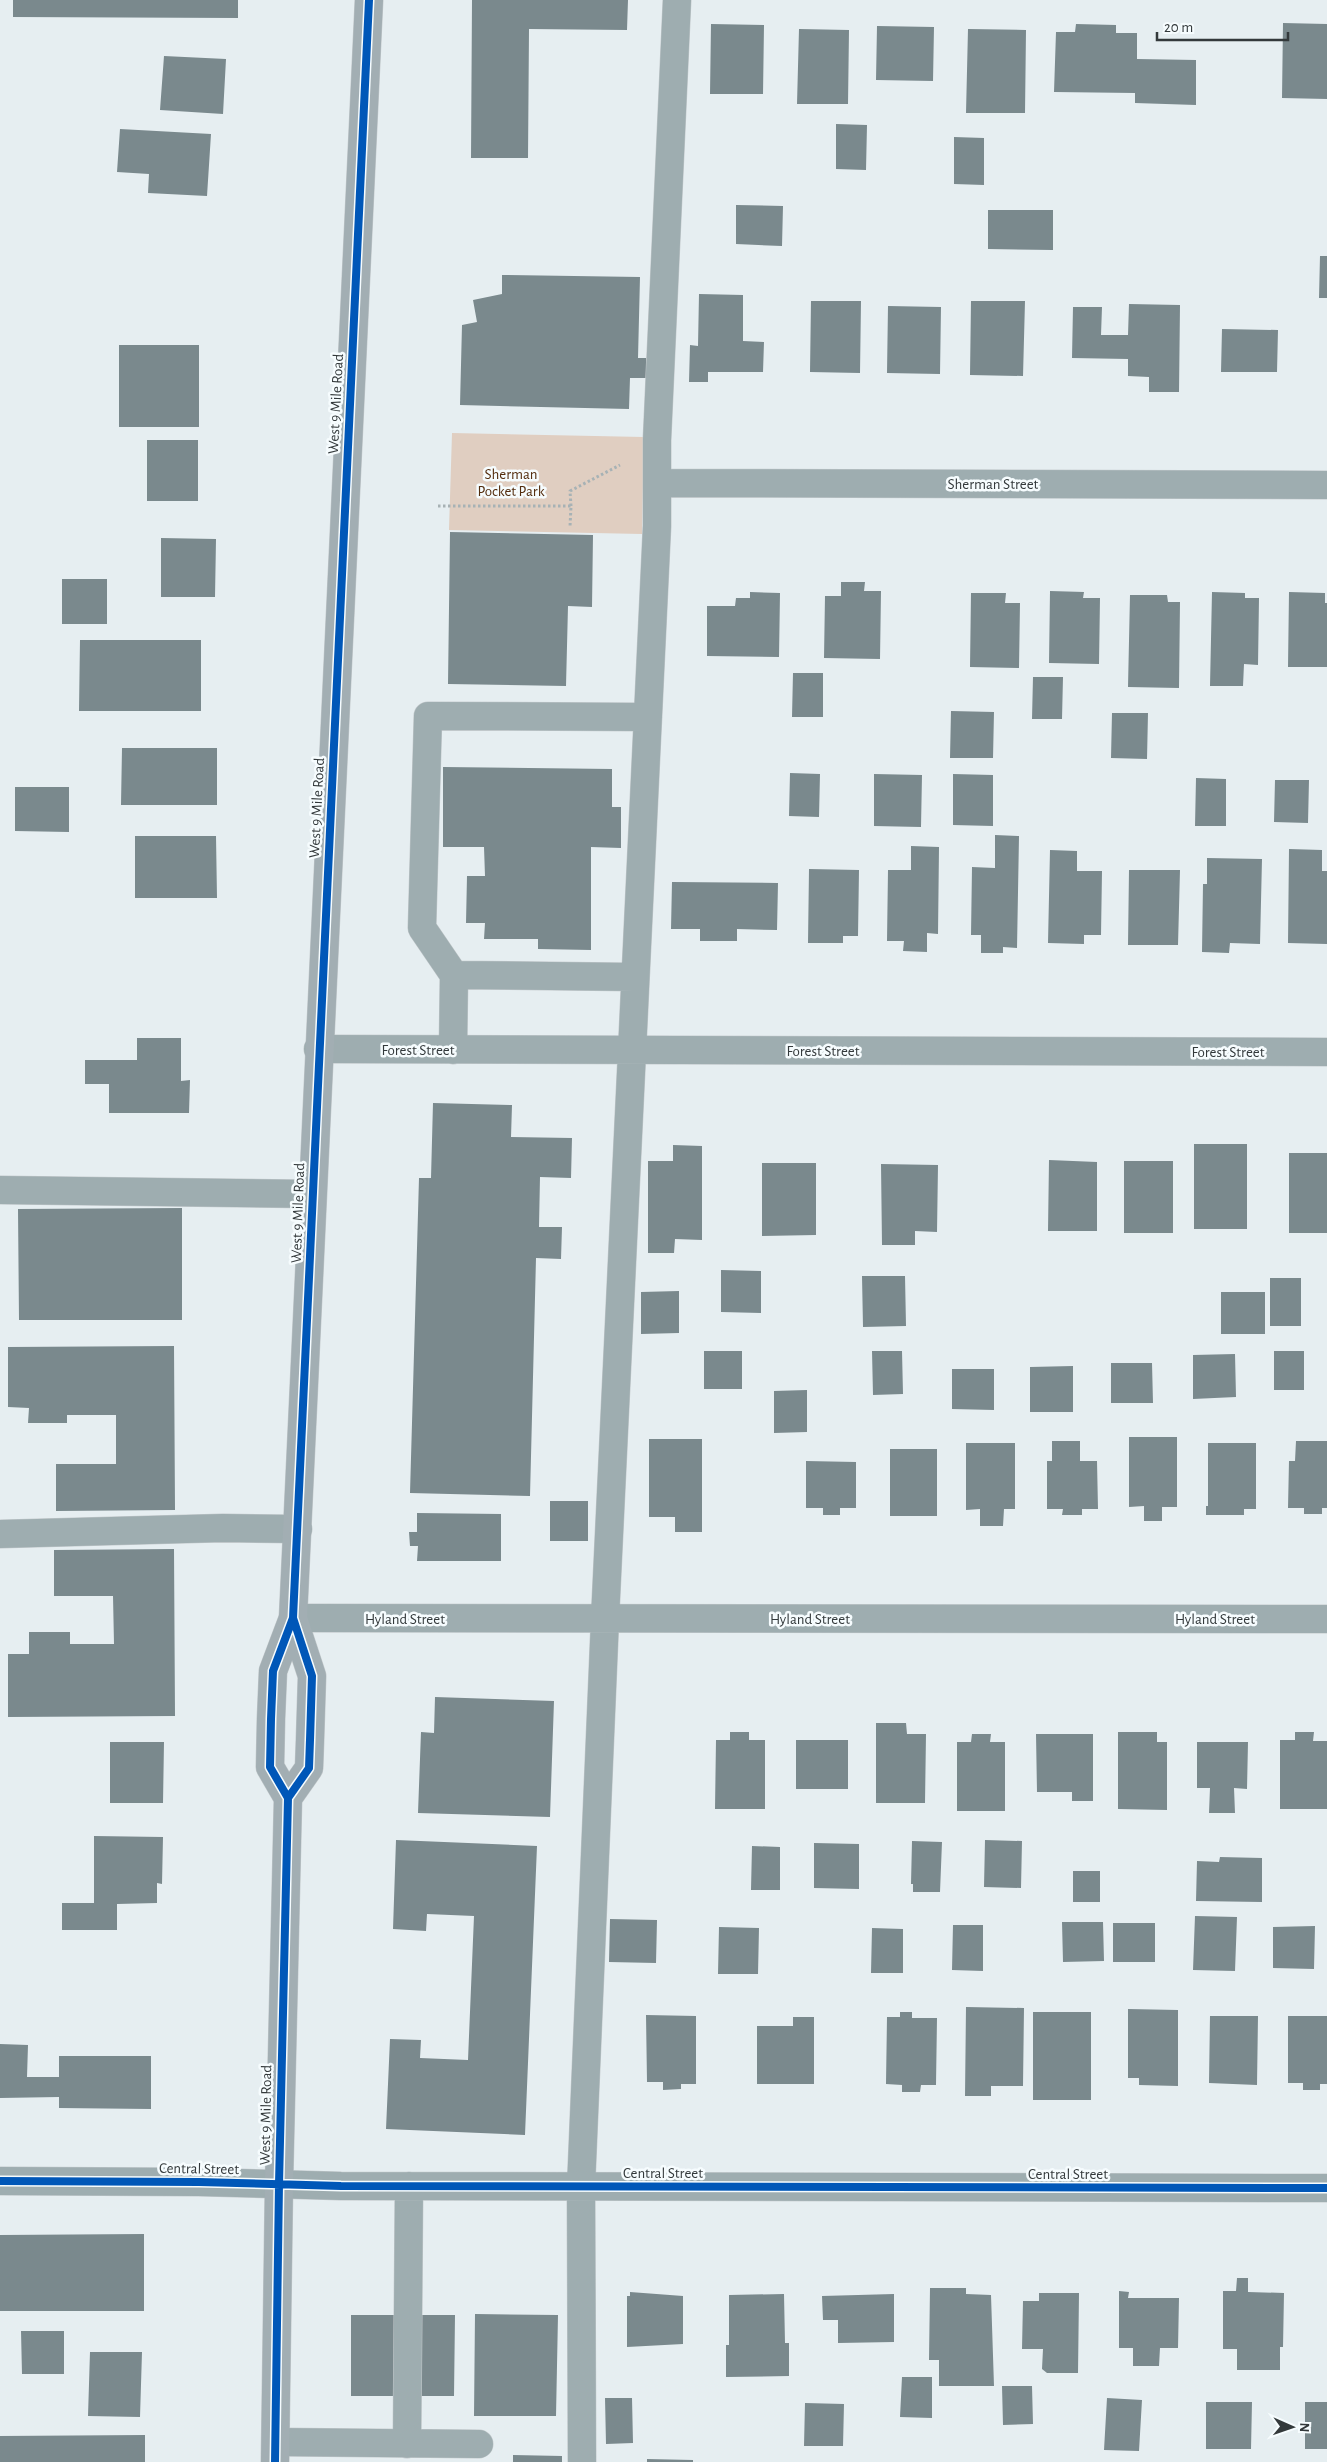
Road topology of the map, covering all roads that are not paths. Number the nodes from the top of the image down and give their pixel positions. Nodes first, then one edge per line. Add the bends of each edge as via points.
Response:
1 (368, 0) edge
2 (678, 0) edge
3 (658, 483) junction
4 (1327, 485) edge
5 (648, 717) junction
6 (454, 975) junction
7 (635, 977) junction
8 (318, 1049) junction
9 (453, 1050) junction
10 (632, 1050) junction
11 (1327, 1052) edge
12 (0, 1190) edge
13 (312, 1194) junction
14 (298, 1529) junction
15 (0, 1534) edge
16 (293, 1618) junction
17 (605, 1619) junction
18 (1327, 1620) edge
19 (288, 1798) junction
20 (0, 2181) edge
21 (279, 2184) junction
22 (409, 2186) junction
23 (581, 2187) junction
24 (1327, 2188) edge
25 (407, 2444) junction
26 (479, 2444) dead end
27 (275, 2452) edge
28 (582, 2462) edge

1 - 8 main road, West 9 Mile Road
2 - 3 street via 657,440
3 - 4 street, Sherman Street
3 - 5 street
5 - 6 street via 428,716 422,928
5 - 7 street
6 - 7 street
6 - 9 street
7 - 10 street
8 - 9 street, Forest Street
8 - 13 main road, West 9 Mile Road
9 - 10 street, Forest Street
10 - 11 street, Forest Street
10 - 17 street
12 - 13 street
13 - 14 main road, West 9 Mile Road
14 - 15 street
14 - 16 main road, West 9 Mile Road
16 - 17 street, Hyland Street
16 - 19 main road, West 9 Mile Road via 273,1672 271,1719 270,1767
16 - 19 main road, West 9 Mile Road via 312,1676 310,1750 309,1768
17 - 18 street, Hyland Street
17 - 23 street
19 - 21 main road, West 9 Mile Road
20 - 21 street, Central Street
21 - 22 street, Central Street
21 - 27 main road, West 9 Mile Road
22 - 23 street, Central Street
22 - 25 street
23 - 24 street, Central Street
23 - 28 street
25 - 26 street
25 - 27 street

